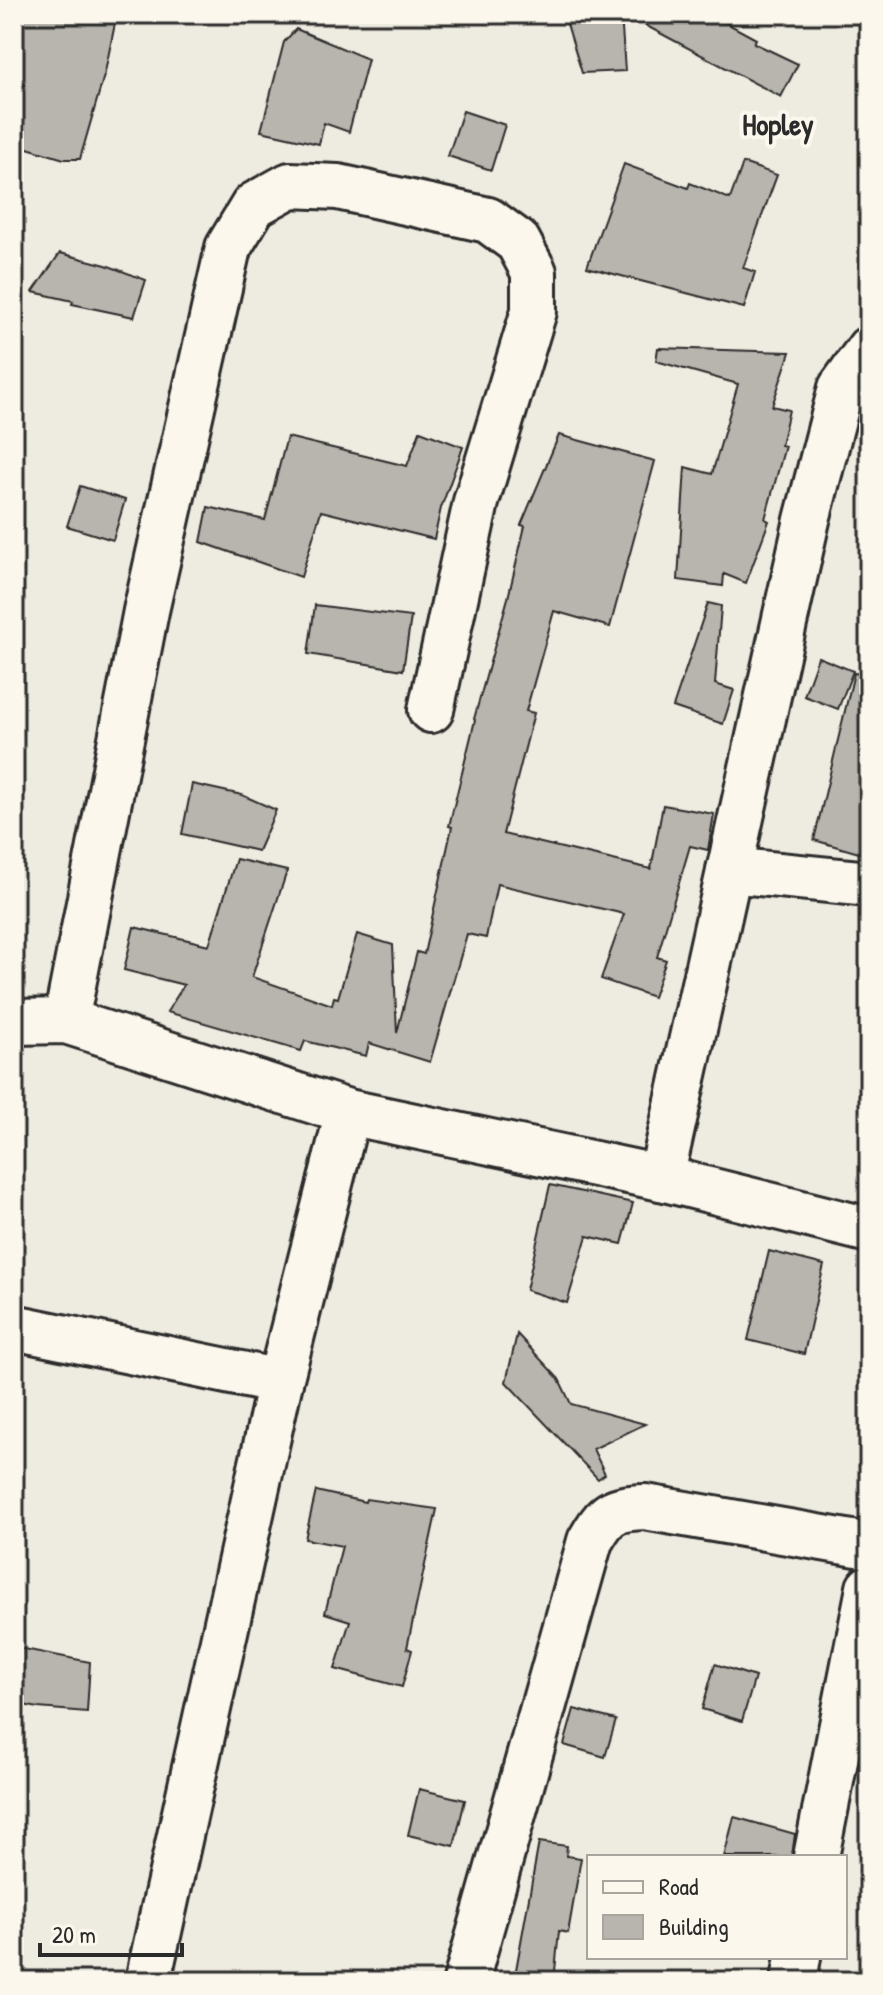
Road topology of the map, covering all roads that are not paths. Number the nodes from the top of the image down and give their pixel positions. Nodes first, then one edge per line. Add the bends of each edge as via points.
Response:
1 (869, 349) edge
2 (431, 710) dead end
3 (729, 870) junction
4 (869, 884) edge
5 (66, 1021) junction
6 (14, 1022) edge
7 (348, 1112) junction
8 (661, 1178) junction
9 (869, 1230) edge
10 (14, 1330) edge
11 (280, 1382) junction
12 (869, 1546) edge
13 (869, 1588) edge
14 (816, 1855) edge
15 (798, 1959) edge
16 (148, 1981) edge
17 (466, 1981) edge
18 (794, 1981) edge

1 - 3 street via 841,388
2 - 5 street via 476,502 534,311 534,272 518,242 488,220 338,187 290,185 254,205 228,248 146,611
3 - 4 street
3 - 8 street
5 - 6 street
5 - 7 street
7 - 8 street
7 - 11 street
8 - 9 street
10 - 11 street
11 - 16 street
12 - 17 street via 645,1507 621,1508 600,1523 590,1541
13 - 14 street
15 - 18 street

